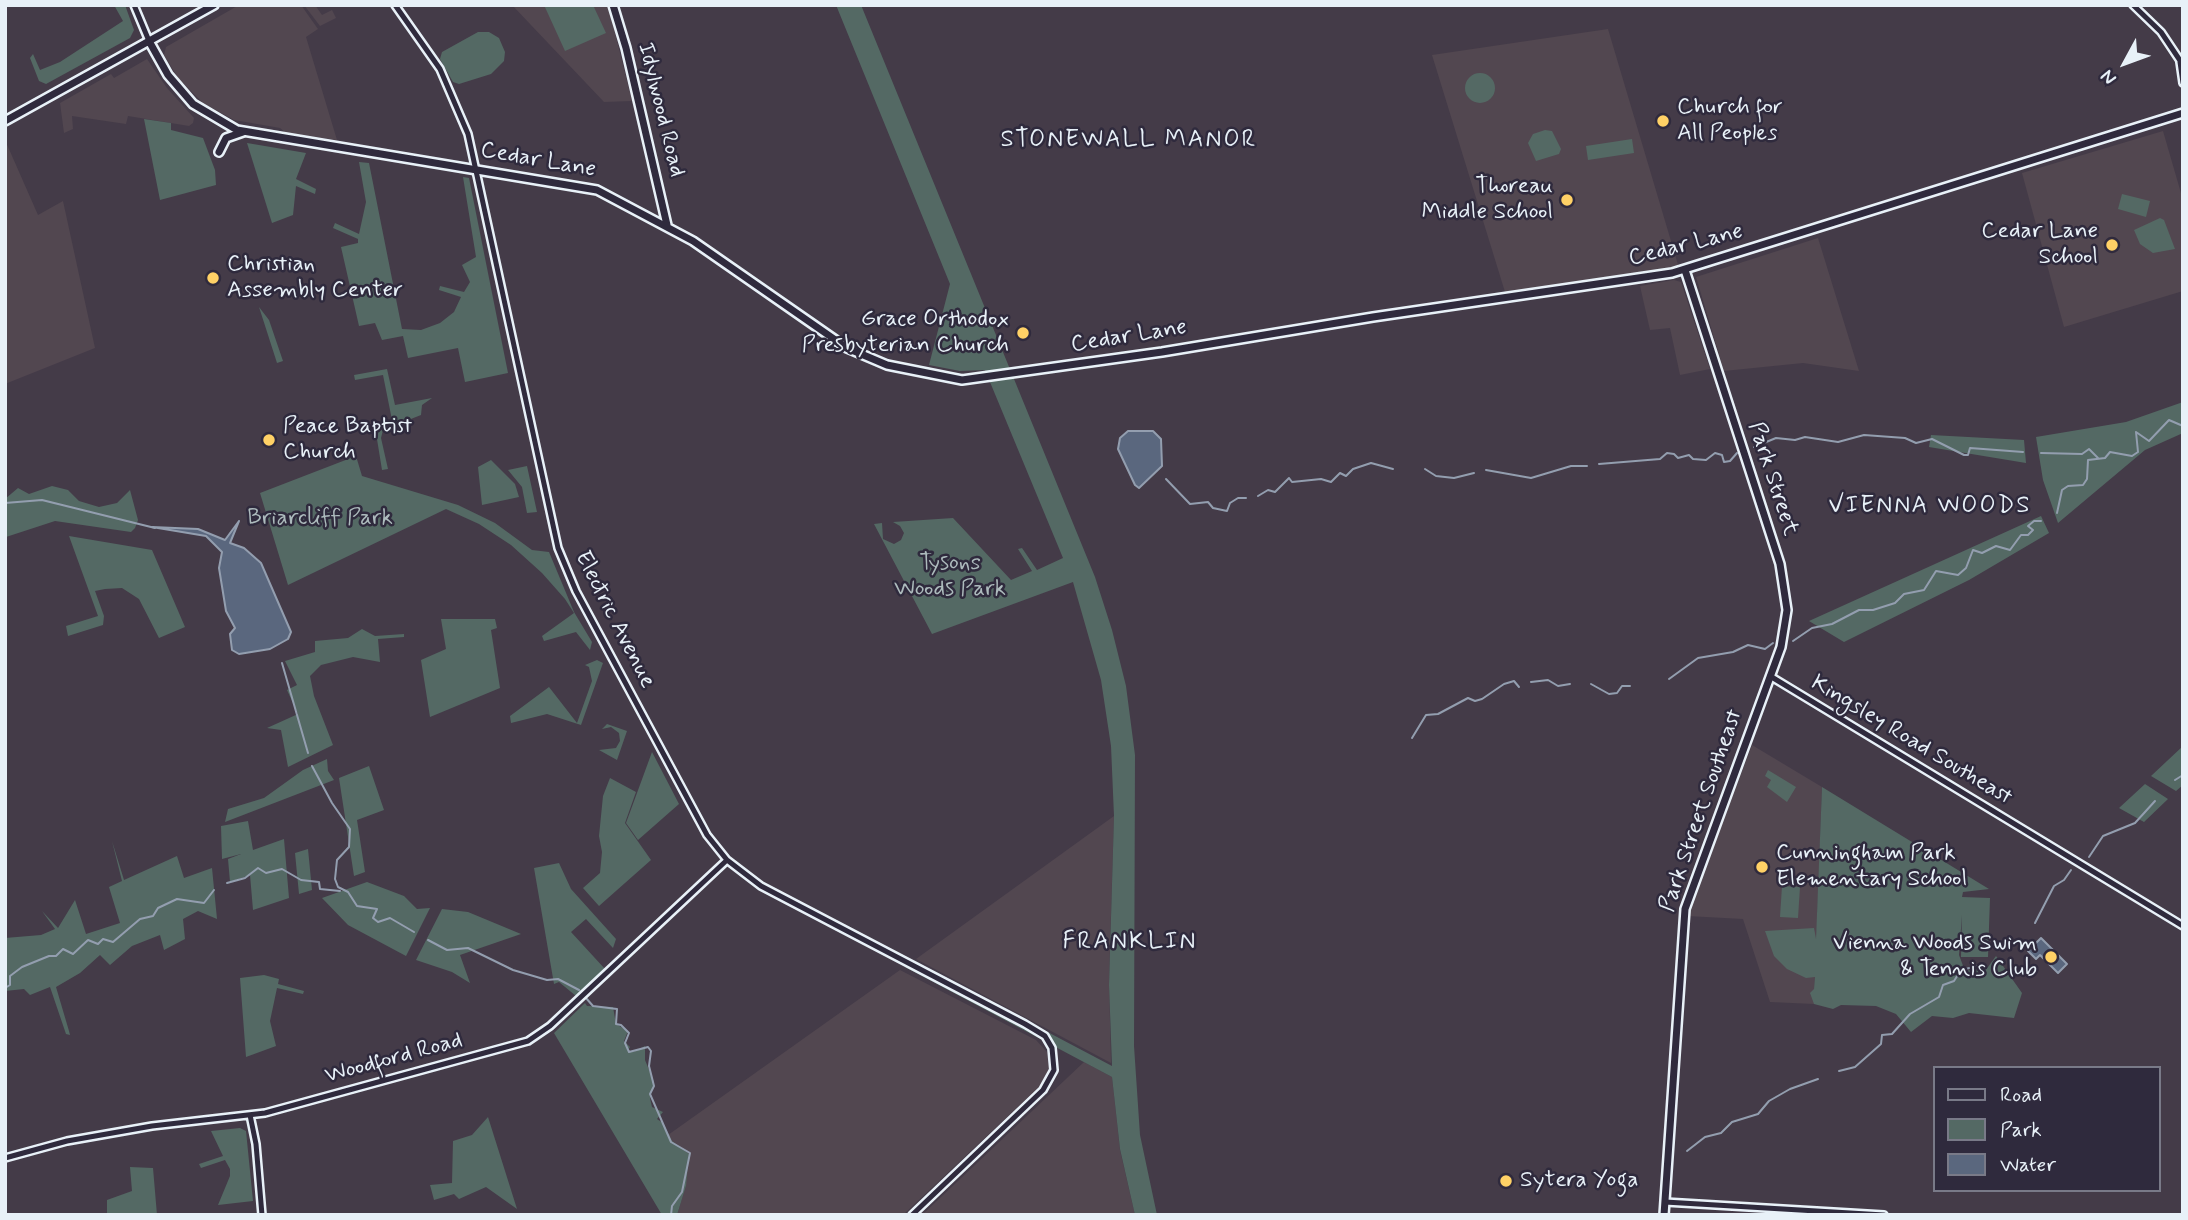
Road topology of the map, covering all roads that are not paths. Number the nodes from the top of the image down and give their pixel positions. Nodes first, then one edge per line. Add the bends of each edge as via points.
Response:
1 (134, 5) edge
2 (214, 5) edge
3 (395, 5) edge
4 (613, 5) edge
5 (2133, 5) edge
6 (149, 41) junction
7 (2182, 64) edge
8 (2183, 83) edge
9 (2183, 113) edge
10 (5, 121) edge
11 (243, 132) junction
12 (219, 152) dead end
13 (476, 170) junction
14 (667, 225) junction
15 (1685, 270) junction
16 (1787, 592) joint
17 (1770, 676) junction
18 (727, 860) junction
19 (2183, 926) edge
20 (250, 1115) junction
21 (5, 1158) edge
22 (1665, 1202) junction
23 (262, 1215) edge
24 (912, 1215) edge
25 (1664, 1215) edge
26 (1884, 1215) edge

1 - 6 street
2 - 6 main road
3 - 13 street, Electric Avenue via 447,83 468,134
4 - 14 main road, Idylwood Road
5 - 7 street via 2161,32
6 - 10 main road
6 - 11 main road, Cedar Lane via 168,75 193,104
7 - 8 street
9 - 15 main road, Cedar Lane
11 - 12 main road via 226,138
11 - 13 main road, Cedar Lane
13 - 14 main road, Cedar Lane via 601,191
13 - 18 street, Electric Avenue via 558,548 576,591 672,771 707,835
14 - 15 main road, Cedar Lane via 847,348 887,365 962,380
15 - 16 main road, Park Street
16 - 17 main road, Park Street Southeast via 1784,639
17 - 19 street, Kingsley Road Southeast
17 - 22 main road, Park Street Southeast via 1685,909
18 - 20 street, Woodford Road via 545,1031 528,1041
18 - 24 street, Electric Avenue via 761,886 1041,1033 1052,1048 1055,1065 1043,1090
20 - 21 street, Woodford Road via 152,1126
20 - 23 street
22 - 25 main road, Park Street Southeast
22 - 26 street

